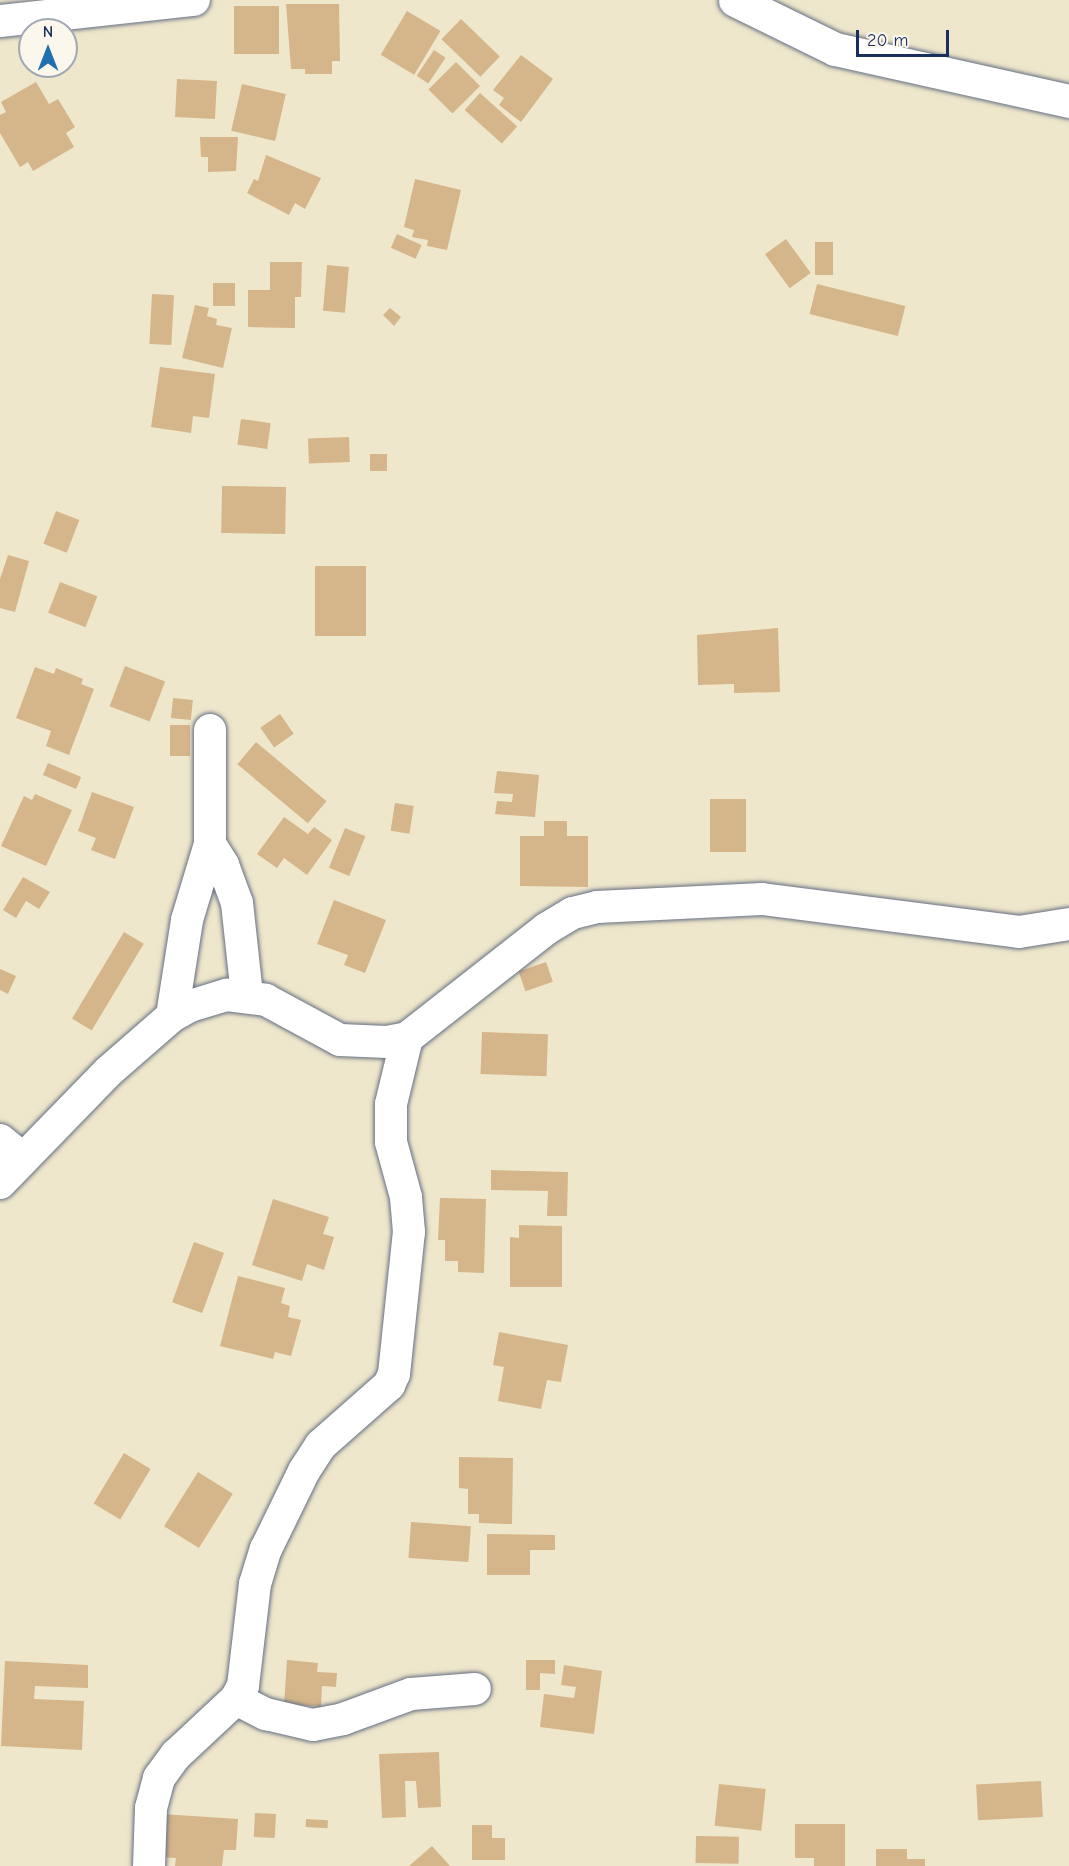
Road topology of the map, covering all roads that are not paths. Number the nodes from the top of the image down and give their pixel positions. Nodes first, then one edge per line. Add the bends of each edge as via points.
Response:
1 (194, 0) edge
2 (735, 0) edge
3 (0, 21) edge
4 (1069, 101) edge
5 (210, 730) dead end
6 (210, 844) junction
7 (1069, 924) edge
8 (246, 995) junction
9 (172, 1016) junction
10 (407, 1038) junction
11 (11, 1149) edge
12 (0, 1183) edge
13 (475, 1689) dead end
14 (236, 1699) junction
15 (149, 1866) edge

1 - 3 street
2 - 4 main road via 835,49
5 - 6 street
6 - 8 street via 237,903
6 - 9 street via 187,920
7 - 10 street via 1019,932 762,899 597,907 573,913 546,929
8 - 9 street via 209,1000
8 - 10 street via 266,1000 340,1040 387,1042
9 - 11 street
10 - 14 street via 391,1104 391,1142 406,1197 409,1232 394,1374 389,1385 321,1445 266,1549 246,1633 243,1686
11 - 12 street
13 - 14 street via 411,1694 343,1719 313,1725 266,1714
14 - 15 street via 176,1755 159,1778 151,1808

